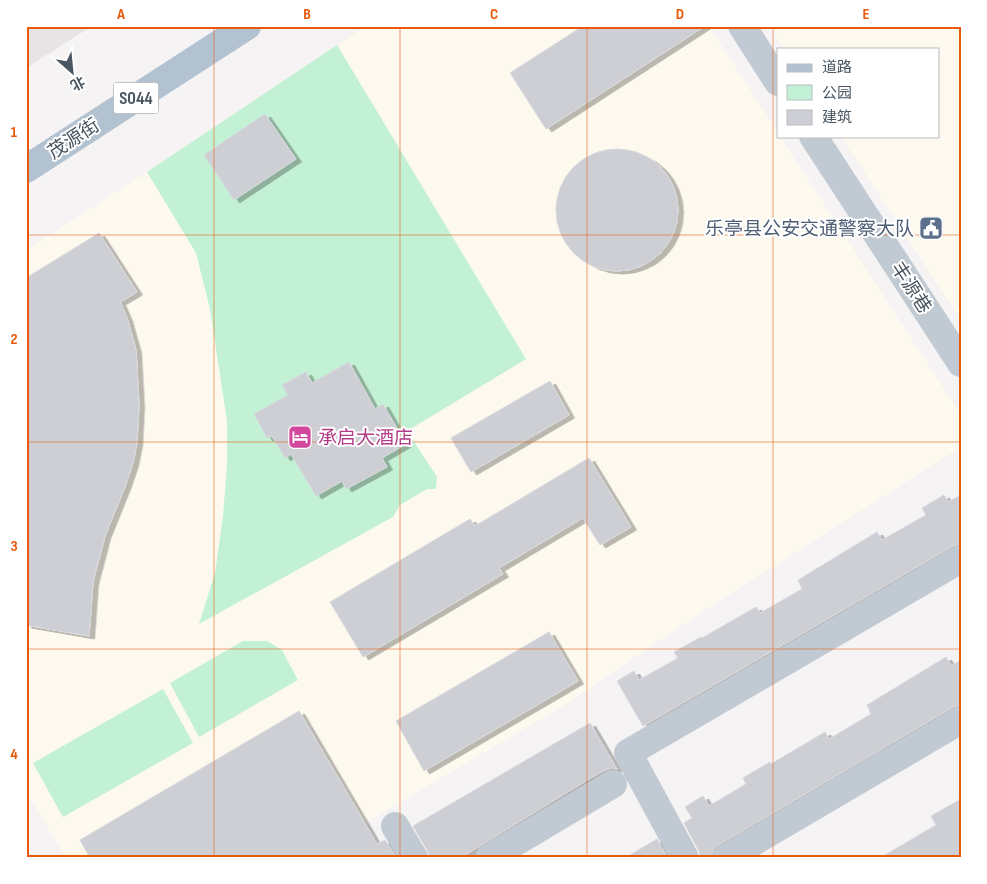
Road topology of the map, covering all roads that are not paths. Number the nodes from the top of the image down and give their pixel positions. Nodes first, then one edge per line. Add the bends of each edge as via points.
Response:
1 (246, 26) edge
2 (742, 26) edge
3 (777, 80) edge
4 (814, 138) edge
5 (26, 169) edge
6 (961, 363) edge
7 (961, 558) edge
8 (961, 720) edge
9 (613, 784) dead end
10 (395, 826) dead end
11 (414, 858) edge
12 (489, 858) edge
13 (685, 858) edge
14 (726, 858) edge

1 - 5 main road, 茂源街 / S044
2 - 3 street
4 - 6 street, 丰源巷
7 - 13 street via 628,753
8 - 14 street
9 - 12 street
10 - 11 street

